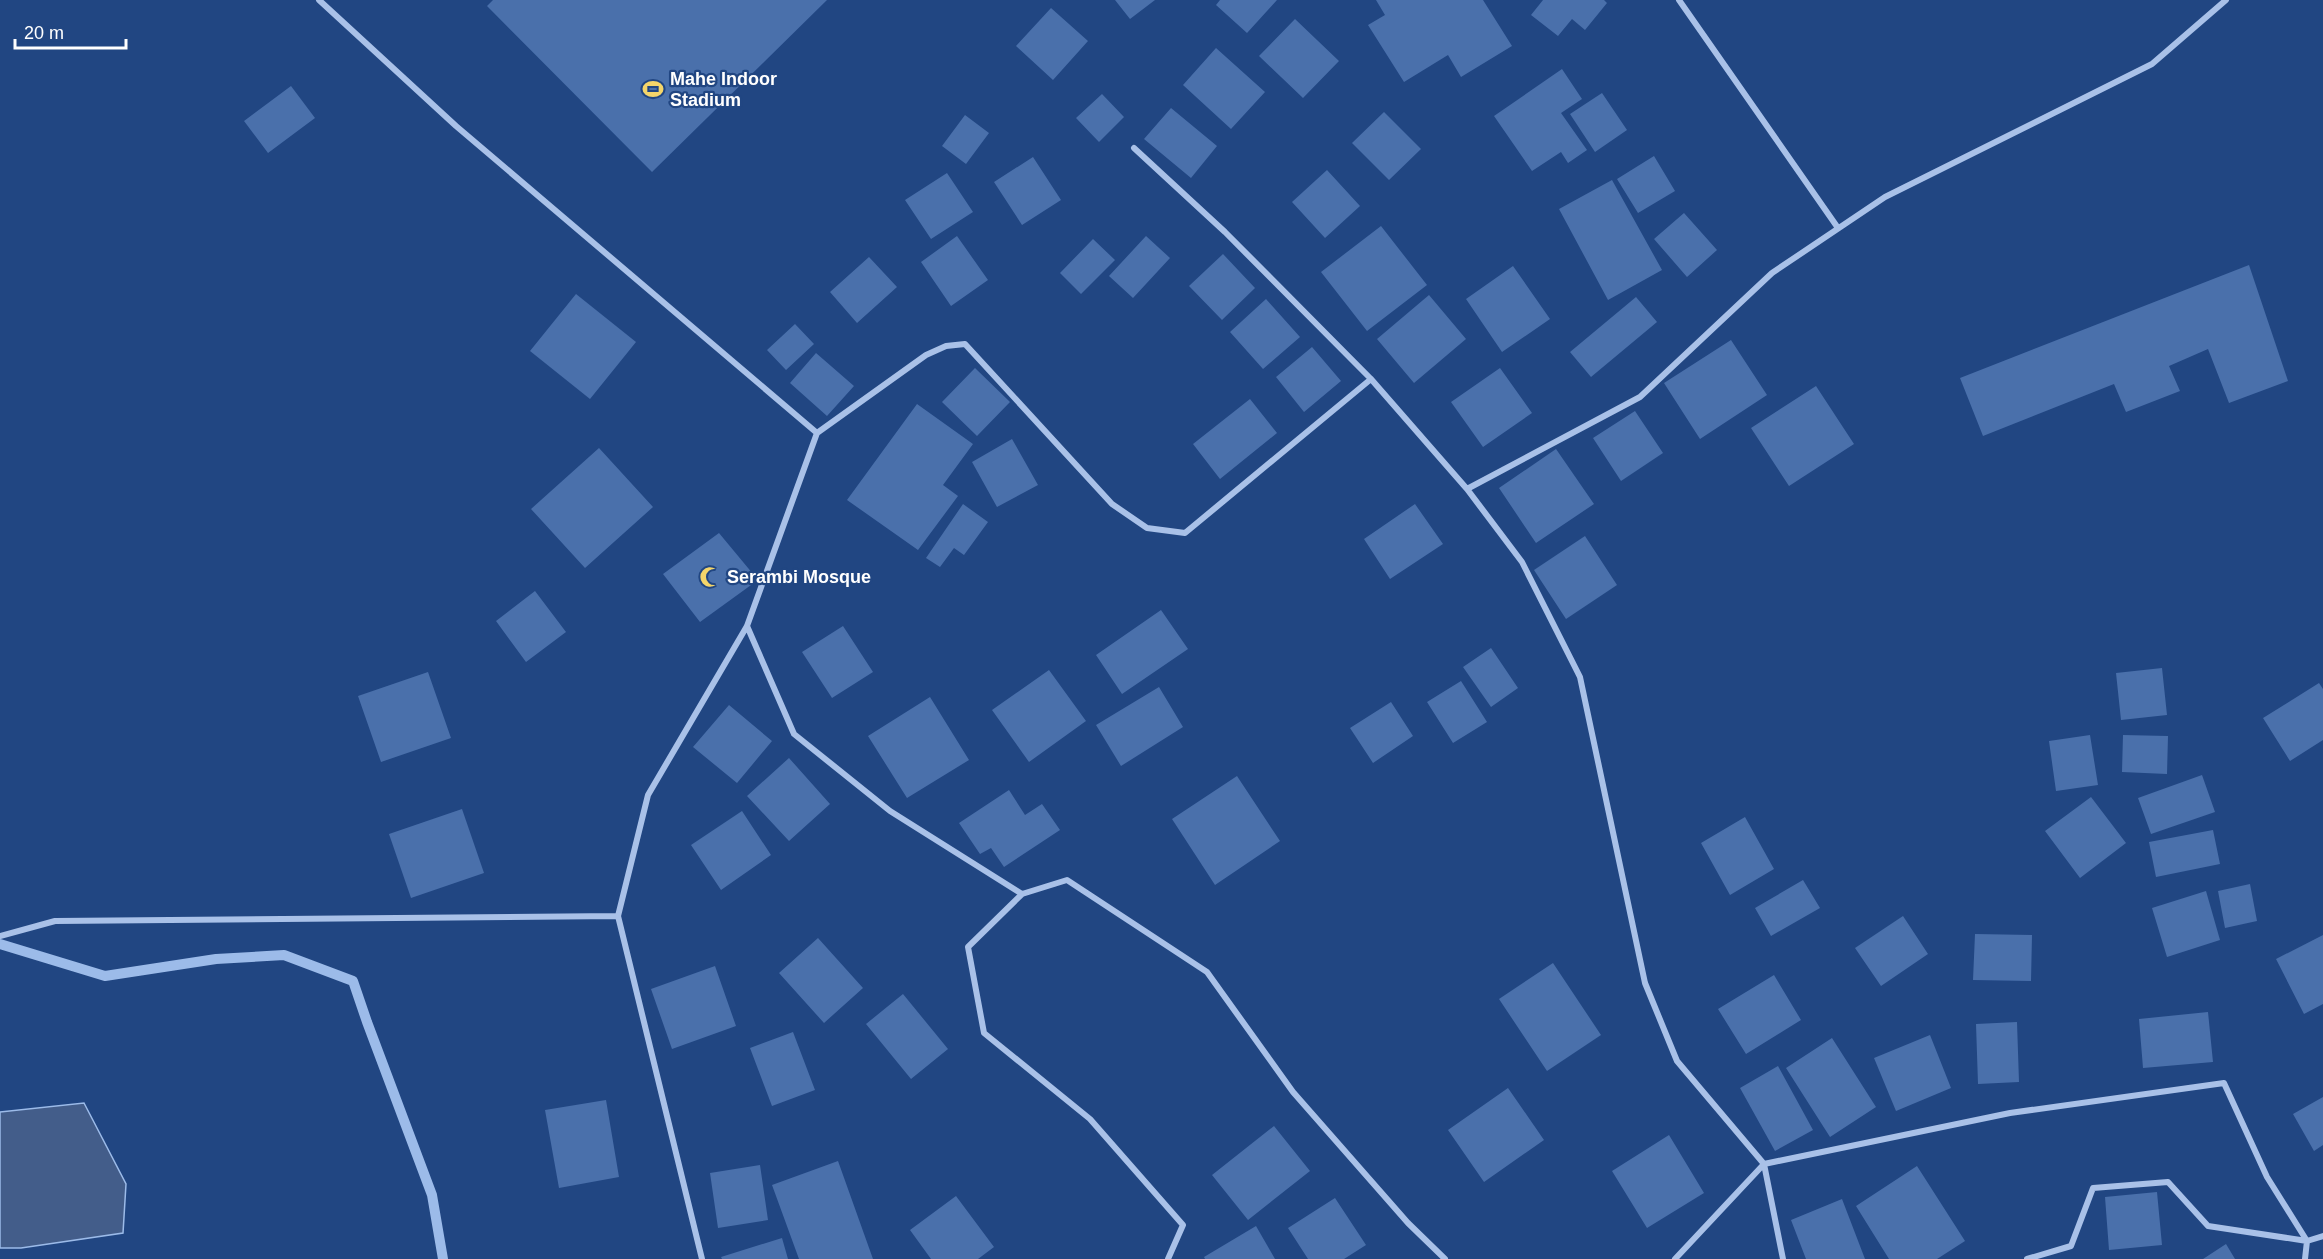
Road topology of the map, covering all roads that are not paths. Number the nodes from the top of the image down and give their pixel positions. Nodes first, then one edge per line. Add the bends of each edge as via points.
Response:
1 (319, 0) edge
2 (1679, 0) edge
3 (2226, 0) edge
4 (1134, 148) dead end
5 (1838, 228) junction
6 (1371, 379) junction
7 (817, 433) junction
8 (1467, 489) junction
9 (747, 626) junction
10 (1022, 894) junction
11 (618, 916) junction
12 (0, 936) edge
13 (1764, 1164) junction
14 (2323, 1236) edge
15 (2307, 1241) junction
16 (702, 1259) edge
17 (1168, 1259) edge
18 (1445, 1259) edge
19 (1675, 1259) edge
20 (1783, 1259) edge
21 (2027, 1259) edge
22 (2305, 1259) edge

1 - 7 street via 456,126
2 - 5 street
3 - 5 street via 2152,64 1885,197
4 - 6 street via 1225,232
5 - 8 street via 1772,273 1640,397
6 - 7 street via 1185,533 1147,528 1112,504 965,344 946,346 926,355
6 - 8 street
7 - 9 street
8 - 13 street via 1522,562 1580,677 1645,982 1677,1061
9 - 10 street via 794,734 890,810
9 - 11 street via 648,795
10 - 17 street via 968,947 984,1033 1090,1119 1183,1225
10 - 18 street via 1067,880 1207,972 1293,1092 1408,1223
11 - 12 street via 56,921
11 - 16 street
13 - 15 street via 2010,1113 2224,1083 2267,1177
13 - 19 street
13 - 20 street
14 - 15 street
15 - 21 street via 2208,1226 2168,1182 2093,1188 2071,1246
15 - 22 street

